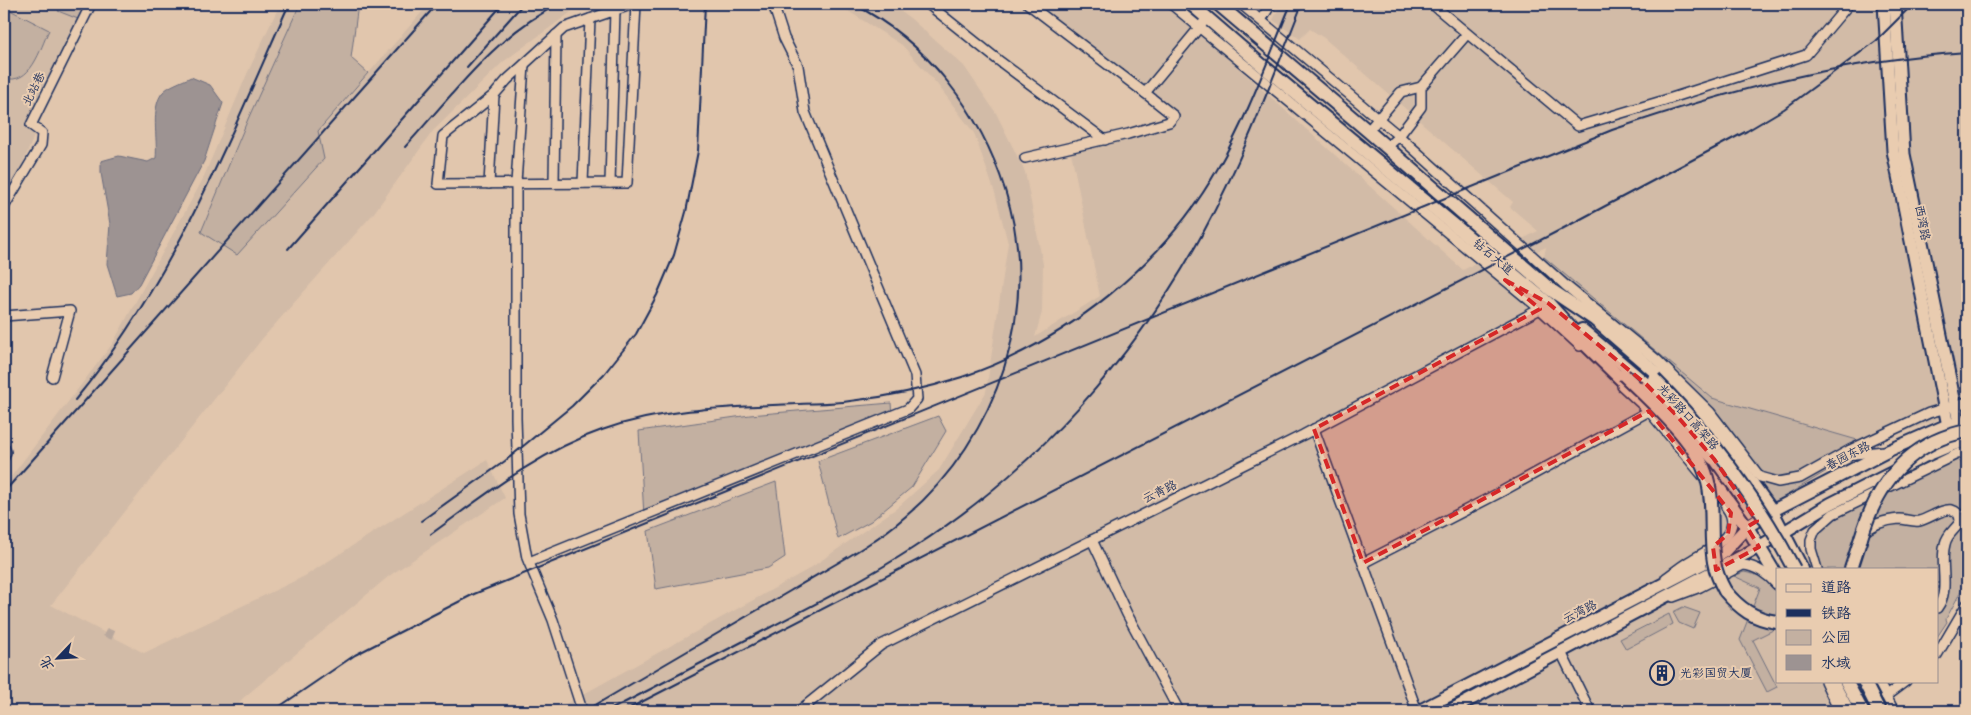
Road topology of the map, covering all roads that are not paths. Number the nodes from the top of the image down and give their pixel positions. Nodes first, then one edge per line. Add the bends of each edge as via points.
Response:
1 (92, 4) edge
2 (634, 4) edge
3 (773, 4) edge
4 (928, 4) edge
5 (1028, 4) edge
6 (1171, 4) edge
7 (1191, 4) edge
8 (1218, 4) edge
9 (1241, 4) edge
10 (1270, 4) edge
11 (1432, 4) edge
12 (1849, 4) edge
13 (1884, 4) edge
14 (1895, 4) edge
15 (615, 10) junction
16 (590, 19) junction
17 (1261, 20) junction
18 (1203, 23) junction
19 (1467, 34) junction
20 (556, 35) junction
21 (524, 65) junction
22 (1421, 87) junction
23 (1144, 93) junction
24 (494, 95) junction
25 (1379, 118) junction
26 (1368, 131) junction
27 (1399, 136) junction
28 (1105, 140) junction
29 (1387, 147) junction
30 (1024, 158) dead end
31 (516, 183) junction
32 (554, 183) junction
33 (583, 183) junction
34 (610, 183) junction
35 (489, 184) junction
36 (4, 207) edge
37 (1521, 245) junction
38 (1551, 290) junction
39 (1544, 306) junction
40 (4, 316) edge
41 (1580, 328) junction
42 (52, 377) dead end
43 (1651, 382) junction
44 (1967, 402) edge
45 (1950, 407) junction
46 (1649, 411) junction
47 (1663, 419) junction
48 (1706, 420) junction
49 (1314, 429) junction
50 (1962, 437) edge
51 (1734, 443) junction
52 (4, 447) edge
53 (1890, 450) junction
54 (1841, 455) junction
55 (4, 457) edge
56 (1967, 462) edge
57 (1694, 464) junction
58 (1772, 511) junction
59 (1747, 527) junction
60 (1783, 533) junction
61 (1862, 533) dead end
62 (1092, 540) junction
63 (1759, 547) junction
64 (529, 562) junction
65 (1363, 563) junction
66 (1785, 568) edge
67 (1793, 568) edge
68 (1801, 568) edge
69 (1817, 568) edge
70 (1852, 568) edge
71 (1776, 575) edge
72 (1776, 584) edge
73 (1641, 596) junction
74 (1967, 604) edge
75 (1646, 607) junction
76 (1938, 607) edge
77 (1776, 622) edge
78 (1561, 652) junction
79 (1938, 653) edge
80 (1824, 682) edge
81 (1833, 682) edge
82 (1847, 682) edge
83 (1855, 682) edge
84 (1864, 682) edge
85 (1879, 682) edge
86 (1905, 682) edge
87 (1886, 696) junction
88 (581, 707) dead end
89 (799, 711) edge
90 (1180, 711) edge
91 (1418, 711) edge
92 (1449, 711) edge
93 (1590, 711) edge
94 (1839, 711) edge
95 (1848, 711) edge
96 (1862, 711) edge
97 (1870, 711) edge
98 (1879, 711) edge
99 (1894, 711) edge

1 - 36 street, 北站巷 via 31,125 42,133 41,145
2 - 15 street
2 - 34 street via 627,183
3 - 64 street via 784,38 798,66 805,112 914,375 917,399 908,409
4 - 28 street
5 - 23 street
6 - 18 street
7 - 18 highway, 钻石大道
8 - 26 highway, 钻石大道
9 - 17 street
10 - 17 street
11 - 19 street
12 - 19 street via 1806,55 1578,126
13 - 45 main road, 西湾路 via 1893,151
14 - 45 main road, 西湾路 via 1904,154
15 - 16 street
15 - 34 street
16 - 20 street via 564,28
16 - 33 street
17 - 25 street
18 - 23 street
18 - 39 highway, 钻石大道 via 1258,62
18 - 39 street via 1505,280
19 - 22 street
20 - 21 street
20 - 32 street
21 - 24 street
21 - 31 street
22 - 25 street via 1402,92
22 - 27 street via 1421,107
23 - 28 street via 1174,116 1169,122
24 - 35 street
24 - 35 street via 443,136 438,184
25 - 26 street
25 - 27 street
26 - 29 highway, 钻石大道
27 - 29 street
27 - 37 street
28 - 30 street
29 - 38 highway, 钻石大道
31 - 32 street
31 - 35 street
31 - 64 street via 516,427 519,514
32 - 33 street
33 - 34 street
37 - 38 street
37 - 51 street via 1657,360 1710,412
38 - 43 highway, 光彩路口高架路
38 - 48 highway, 钻石大道 via 1594,319
39 - 41 highway, 光彩路口高架路
39 - 46 street
39 - 47 highway, 钻石大道
39 - 49 street, 云青路
40 - 42 street via 70,312
41 - 43 highway, 光彩路口高架路
41 - 77 highway, bridge via 1670,420 1702,463 1710,495 1714,562 1725,591 1746,612
43 - 66 highway, 光彩路口高架路, bridge via 1714,459
43 - 67 highway, 光彩路口高架路, bridge via 1685,410 1720,453
44 - 45 street
45 - 50 main road, 西湾路
45 - 54 street via 1929,413
46 - 57 street
46 - 65 street via 1499,494
47 - 57 street
47 - 59 highway, 钻石大道 via 1684,441
48 - 51 street
48 - 58 highway, 钻石大道
49 - 62 street, 云青路
49 - 65 street
50 - 53 main road, 春园东路
50 - 56 street
50 - 60 main road via 1830,504
50 - 69 street via 1834,514 1815,530 1811,549
50 - 70 highway, bridge via 1944,438 1914,454 1886,483 1868,515
51 - 54 street via 1760,477 1778,482 1800,478
52 - 55 street
53 - 54 street
53 - 58 main road, 春园东路
57 - 73 street via 1731,513 1733,522 1728,534 1717,545 1687,562
58 - 59 main road, 春园东路
58 - 60 highway, 钻石大道
59 - 63 highway, 钻石大道
59 - 73 main road, 云湾路 via 1723,553
60 - 63 main road
60 - 68 highway, 钻石大道
61 - 76 street via 1886,521 1917,521 1949,510 1957,512 1960,522 1949,533 1944,545 1944,598
62 - 89 street, 云青路 via 881,645
62 - 90 street
63 - 71 highway, 钻石大道
63 - 75 main road
64 - 88 street via 553,620
65 - 91 street
72 - 75 street via 1765,574 1743,565 1700,587
73 - 91 main road, 云湾路
74 - 79 street
75 - 78 main road
78 - 92 main road
78 - 93 street
80 - 94 street
81 - 95 highway
82 - 96 highway
83 - 97 highway
84 - 98 highway
85 - 87 street
86 - 87 street
87 - 99 street

